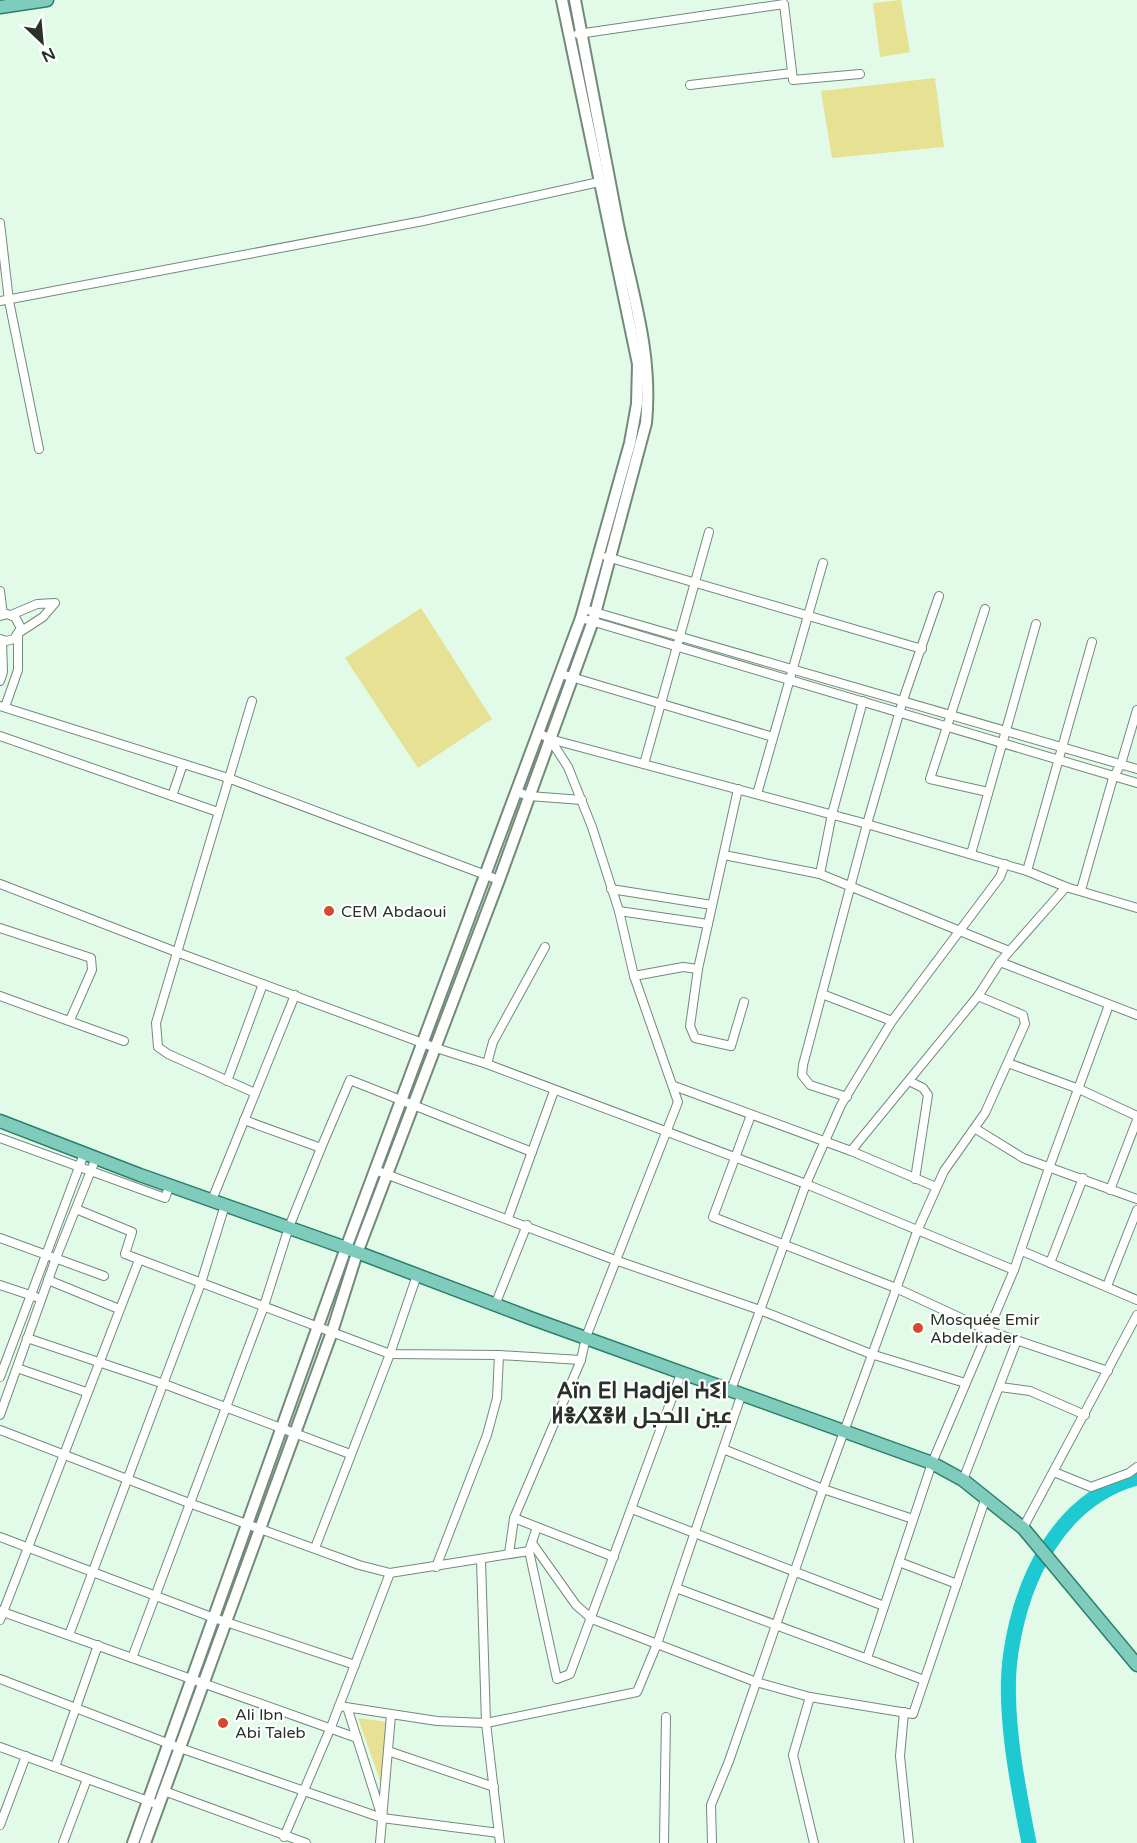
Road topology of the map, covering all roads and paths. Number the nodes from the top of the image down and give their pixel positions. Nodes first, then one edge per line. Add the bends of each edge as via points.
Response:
1 (47, 0) edge
2 (562, 0) edge
3 (575, 0) edge
4 (784, 2) edge
5 (0, 7) edge
6 (576, 35) junction
7 (792, 73) junction
8 (860, 74) dead end
9 (690, 85) dead end
10 (599, 182) junction
11 (0, 223) edge
12 (0, 301) edge
13 (9, 301) junction
14 (39, 449) dead end
15 (709, 532) dead end
16 (605, 556) junction
17 (823, 563) dead end
18 (695, 583) junction
19 (0, 591) edge
20 (939, 596) dead end
21 (985, 609) dead end
22 (5, 615) edge
23 (588, 615) junction
24 (807, 616) junction
25 (1036, 624) dead end
26 (19, 634) junction
27 (680, 636) junction
28 (1, 639) edge
29 (1092, 642) dead end
30 (677, 645) junction
31 (922, 649) junction
32 (792, 669) junction
33 (561, 674) junction
34 (572, 678) junction
35 (790, 679) junction
36 (0, 681) edge
37 (903, 700) junction
38 (252, 701) dead end
39 (863, 701) junction
40 (661, 703) junction
41 (3, 706) edge
42 (1137, 710) edge
43 (900, 712) junction
44 (951, 716) junction
45 (947, 726) junction
46 (1006, 730) junction
47 (539, 733) junction
48 (0, 736) edge
49 (773, 736) junction
50 (550, 739) junction
51 (1002, 742) junction
52 (1062, 747) junction
53 (1061, 760) junction
54 (183, 764) junction
55 (644, 764) junction
56 (1121, 764) junction
57 (1137, 769) edge
58 (228, 778) junction
59 (1113, 778) junction
60 (1137, 783) edge
61 (738, 789) junction
62 (517, 792) junction
63 (988, 792) junction
64 (757, 794) junction
65 (172, 796) junction
66 (529, 796) junction
67 (582, 800) junction
68 (218, 812) junction
69 (832, 814) junction
70 (867, 824) junction
71 (971, 854) junction
72 (724, 855) junction
73 (1005, 864) junction
74 (1027, 871) junction
75 (820, 874) junction
76 (487, 876) junction
77 (499, 880) junction
78 (0, 884) edge
79 (850, 886) junction
80 (1066, 887) junction
81 (611, 889) junction
82 (1081, 890) junction
83 (712, 905) junction
84 (1137, 908) edge
85 (619, 911) junction
86 (708, 924) junction
87 (0, 928) edge
88 (958, 930) junction
89 (545, 948) dead end
90 (1009, 951) junction
91 (179, 953) junction
92 (1000, 962) junction
93 (698, 969) junction
94 (634, 976) junction
95 (263, 984) junction
96 (822, 994) junction
97 (295, 995) junction
98 (0, 996) edge
99 (978, 996) junction
100 (744, 1002) dead end
101 (1109, 1005) junction
102 (1137, 1016) edge
103 (70, 1020) junction
104 (892, 1021) junction
105 (124, 1041) dead end
106 (422, 1043) junction
107 (436, 1048) junction
108 (1008, 1063) junction
109 (487, 1064) junction
110 (909, 1080) junction
111 (227, 1081) junction
112 (674, 1086) junction
113 (1079, 1089) junction
114 (554, 1091) junction
115 (255, 1093) junction
116 (847, 1097) junction
117 (401, 1100) junction
118 (414, 1106) junction
119 (751, 1115) junction
120 (1137, 1118) edge
121 (244, 1120) junction
122 (0, 1121) edge
123 (976, 1129) junction
124 (665, 1133) junction
125 (0, 1138) edge
126 (825, 1142) junction
127 (321, 1149) junction
128 (851, 1151) junction
129 (532, 1152) junction
130 (90, 1156) junction
131 (736, 1158) junction
132 (79, 1168) junction
133 (1048, 1168) junction
134 (375, 1170) junction
135 (91, 1172) junction
136 (388, 1174) junction
137 (1083, 1178) junction
138 (915, 1179) junction
139 (806, 1184) junction
140 (170, 1185) junction
141 (936, 1187) junction
142 (1110, 1190) junction
143 (1137, 1199) edge
144 (212, 1200) junction
145 (225, 1205) junction
146 (76, 1209) junction
147 (1137, 1210) edge
148 (508, 1218) junction
149 (527, 1225) junction
150 (289, 1227) junction
151 (918, 1229) junction
152 (0, 1238) edge
153 (785, 1245) junction
154 (352, 1250) junction
155 (1022, 1251) junction
156 (46, 1254) junction
157 (56, 1258) junction
158 (139, 1260) junction
159 (615, 1260) junction
160 (1050, 1263) junction
161 (1014, 1270) junction
162 (417, 1275) junction
163 (104, 1276) dead end
164 (48, 1280) junction
165 (201, 1283) junction
166 (0, 1285) edge
167 (1107, 1286) junction
168 (896, 1288) junction
169 (31, 1295) junction
170 (41, 1298) junction
171 (1137, 1300) edge
172 (495, 1305) junction
173 (264, 1306) junction
174 (119, 1309) junction
175 (760, 1310) junction
176 (1137, 1315) edge
177 (320, 1328) junction
178 (989, 1331) junction
179 (332, 1332) junction
180 (586, 1337) junction
181 (27, 1338) junction
182 (1017, 1340) junction
183 (390, 1354) junction
184 (871, 1354) junction
185 (499, 1355) junction
186 (581, 1360) junction
187 (98, 1361) junction
188 (17, 1368) junction
189 (682, 1371) junction
190 (1108, 1371) junction
191 (0, 1377) edge
192 (965, 1383) junction
193 (164, 1384) junction
194 (1000, 1387) junction
195 (736, 1391) junction
196 (86, 1392) junction
197 (3, 1395) edge
198 (224, 1407) junction
199 (1085, 1414) junction
200 (0, 1415) edge
201 (282, 1428) junction
202 (0, 1430) edge
203 (844, 1430) junction
204 (294, 1433) junction
205 (723, 1449) junction
206 (63, 1454) junction
207 (350, 1454) junction
208 (932, 1463) junction
209 (1137, 1467) edge
210 (1054, 1472) junction
211 (128, 1480) junction
212 (963, 1480) junction
213 (823, 1489) junction
214 (986, 1497) junction
215 (189, 1503) junction
216 (632, 1509) junction
217 (514, 1518) junction
218 (913, 1520) junction
219 (248, 1522) junction
220 (261, 1527) junction
221 (537, 1527) junction
222 (695, 1532) junction
223 (1027, 1533) junction
224 (0, 1537) edge
225 (532, 1543) junction
226 (28, 1547) junction
227 (315, 1548) junction
228 (529, 1551) junction
229 (508, 1554) junction
230 (614, 1557) junction
231 (481, 1560) junction
232 (899, 1562) junction
233 (436, 1567) junction
234 (93, 1572) junction
235 (390, 1573) junction
236 (794, 1573) junction
237 (957, 1584) junction
238 (676, 1587) junction
239 (155, 1595) junction
240 (884, 1606) junction
241 (1, 1614) edge
242 (214, 1618) junction
243 (592, 1619) junction
244 (226, 1621) junction
245 (776, 1624) junction
246 (69, 1635) junction
247 (657, 1644) junction
248 (98, 1646) junction
249 (132, 1658) junction
250 (867, 1658) junction
251 (355, 1665) junction
252 (1137, 1665) edge
253 (0, 1679) edge
254 (192, 1679) junction
255 (924, 1680) junction
256 (756, 1682) junction
257 (204, 1683) junction
258 (810, 1696) junction
259 (339, 1706) junction
260 (76, 1708) junction
261 (348, 1710) junction
262 (904, 1712) junction
263 (391, 1715) junction
264 (666, 1717) dead end
265 (486, 1723) junction
266 (331, 1727) junction
267 (357, 1738) junction
268 (0, 1746) edge
269 (174, 1746) junction
270 (388, 1751) junction
271 (26, 1756) junction
272 (55, 1767) junction
273 (87, 1779) junction
274 (494, 1787) junction
275 (303, 1790) junction
276 (164, 1791) junction
277 (153, 1803) junction
278 (382, 1818) junction
279 (0, 1825) edge
280 (499, 1833) junction
281 (284, 1837) junction
282 (63, 1843) edge
283 (133, 1843) edge
284 (145, 1843) edge
285 (306, 1843) edge
286 (380, 1843) edge
287 (500, 1843) edge
288 (664, 1843) edge
289 (712, 1843) edge
290 (814, 1843) edge
291 (909, 1843) edge

1 - 5 main road
2 - 6 main road
3 - 6 main road
4 - 6 street
4 - 7 street
6 - 10 main road
6 - 16 main road via 647,358 649,391 646,423
7 - 8 street via 793,80
7 - 9 street
10 - 13 street via 423,221
10 - 16 main road via 638,364 637,404
11 - 13 street
12 - 13 street
13 - 14 street
15 - 18 street
16 - 18 street
16 - 23 main road
17 - 24 street
18 - 24 street
18 - 27 street
19 - 22 street
20 - 31 street
21 - 44 street
22 - 26 street via 20,624
22 - 26 street via 37,604 55,603
23 - 27 street
23 - 30 street
23 - 33 main road
23 - 34 main road
24 - 31 street
24 - 32 street
25 - 46 street
26 - 28 street via 10,640
26 - 41 street via 18,670
27 - 30 street
27 - 32 street
28 - 36 street
29 - 52 street
30 - 35 street
30 - 40 street
31 - 37 street
32 - 35 street
32 - 37 street
33 - 34 street
33 - 47 main road
34 - 40 street
34 - 50 main road
35 - 39 street
35 - 49 street
37 - 43 street
37 - 44 street
38 - 58 street
39 - 43 street
39 - 69 street
40 - 49 street
40 - 55 street
41 - 54 street
42 - 56 street
43 - 45 street
43 - 70 street
44 - 45 street
44 - 46 street
45 - 51 street
45 - 63 street via 930,779
46 - 51 street
46 - 52 street
47 - 50 street
47 - 62 main road
48 - 65 street
49 - 64 street
50 - 55 street
50 - 66 main road
50 - 67 street
51 - 53 street
51 - 63 street
52 - 53 street
52 - 56 street
53 - 59 street
53 - 74 street
54 - 58 street
54 - 65 street
55 - 61 street
56 - 57 street
56 - 59 street
58 - 68 street
58 - 76 street
59 - 60 street
59 - 82 street
61 - 64 street
61 - 72 street
62 - 66 street
62 - 76 main road
63 - 71 street
64 - 69 street
65 - 68 street
66 - 67 street
66 - 77 main road
67 - 81 street
68 - 91 street
69 - 70 street
69 - 75 street
70 - 71 street
70 - 79 street
71 - 73 street
72 - 75 street
72 - 83 street
73 - 74 street
73 - 88 street via 1000,877
74 - 80 street
75 - 79 street
76 - 77 street
76 - 106 main road
77 - 107 main road
78 - 91 street
79 - 88 street
79 - 96 street
80 - 82 street
80 - 90 street
81 - 83 street
81 - 85 street
82 - 84 street
83 - 86 street
85 - 86 street
85 - 94 street
86 - 93 street
87 - 103 street via 91,958 92,970
88 - 90 street
88 - 104 street
89 - 109 street via 493,1042
90 - 92 street
91 - 95 street
91 - 111 street via 156,1023 158,1047
92 - 99 street
92 - 101 street
93 - 94 street via 683,967
93 - 100 street via 690,1026 695,1038 731,1046
94 - 112 street
95 - 97 street
95 - 111 street
96 - 104 street
96 - 116 street via 802,1075 810,1085
97 - 106 street
97 - 115 street
98 - 103 street
99 - 108 street via 1025,1018
99 - 110 street
101 - 102 street
101 - 113 street
103 - 105 street
104 - 116 street
106 - 107 street
106 - 117 main road
107 - 109 street
107 - 118 main road
108 - 113 street
108 - 123 street
109 - 114 street
110 - 128 street
110 - 138 street via 927,1090 928,1095
111 - 115 street
112 - 119 street
112 - 124 street via 678,1102
113 - 120 street
113 - 133 street
114 - 124 street
114 - 129 street
115 - 121 street
116 - 126 street
117 - 118 street
117 - 127 street via 350,1080
117 - 134 main road
118 - 129 street
118 - 136 main road
119 - 126 street
119 - 131 street
120 - 142 street
121 - 127 street
121 - 144 street
122 - 130 main road
123 - 133 street via 1023,1158
123 - 141 street
124 - 131 street
124 - 159 street
125 - 132 street
126 - 128 street
126 - 139 street
127 - 150 street
128 - 138 street
129 - 148 street
130 - 132 street
130 - 135 street
130 - 140 main road
131 - 139 street
131 - 153 street via 713,1217
132 - 135 street
132 - 156 street
133 - 137 street
133 - 155 street
134 - 136 street
134 - 154 main road
135 - 140 street via 165,1198
135 - 146 street
136 - 148 street
136 - 154 main road
137 - 142 street
137 - 160 street
138 - 141 street
139 - 151 street
139 - 153 street
140 - 144 main road
141 - 151 street
142 - 143 street
144 - 145 main road
145 - 150 main road
145 - 165 street
146 - 157 street
146 - 158 street via 132,1232 125,1254
147 - 167 street
148 - 149 street
149 - 159 street
149 - 172 street
150 - 154 main road
150 - 173 street
151 - 161 street
151 - 168 street
152 - 156 street
153 - 168 street
153 - 175 street
154 - 162 main road
154 - 177 main road
154 - 179 main road
155 - 160 street
155 - 161 street
156 - 157 street
156 - 169 street
157 - 163 street
157 - 164 street
158 - 165 street
158 - 174 street
159 - 175 street
159 - 180 street
160 - 167 street
161 - 178 street
162 - 172 main road
162 - 183 street
164 - 170 street
164 - 174 street
165 - 173 street
165 - 193 street
166 - 169 street
167 - 171 street
168 - 178 street
168 - 184 street
169 - 170 street
169 - 191 street
170 - 181 street
172 - 180 main road
173 - 177 street
173 - 198 street
174 - 187 street
175 - 184 street
175 - 195 street
176 - 190 street
177 - 179 street
177 - 201 main road
178 - 182 street
178 - 192 street
179 - 183 street
179 - 204 main road
180 - 186 street
180 - 189 main road
181 - 187 street
181 - 188 street
182 - 190 street
182 - 194 street
183 - 185 street
183 - 207 street
184 - 192 street
184 - 203 street
185 - 186 street
185 - 233 street via 497,1398 487,1435
186 - 217 street
187 - 193 street
187 - 196 street
188 - 196 street
188 - 197 street
189 - 195 main road
189 - 216 street
190 - 199 street
192 - 208 street
193 - 198 street
193 - 211 street
194 - 199 street via 1030,1391
194 - 212 street
195 - 203 main road
195 - 205 street
196 - 206 street
197 - 200 street
198 - 201 street
198 - 215 street
199 - 210 street
201 - 204 street
201 - 219 main road
202 - 206 street
203 - 208 main road
203 - 213 street
204 - 207 street
204 - 220 main road
205 - 213 street
205 - 222 street
206 - 211 street
206 - 226 street
207 - 227 street
208 - 212 main road
208 - 218 street
209 - 210 street via 1091,1486
210 - 223 street
211 - 215 street
211 - 234 street
212 - 214 main road
213 - 218 street
213 - 236 street
214 - 223 main road
214 - 237 street
215 - 219 street
215 - 239 street
216 - 222 street
216 - 230 street
217 - 221 street
217 - 229 street
218 - 232 street
219 - 220 street
219 - 242 main road
220 - 227 street
220 - 244 main road
221 - 225 street
221 - 230 street
222 - 236 street
222 - 238 street
223 - 252 main road
224 - 226 street
225 - 228 street
225 - 243 street via 576,1605
226 - 234 street
226 - 241 street
227 - 235 street
228 - 229 street
228 - 243 street via 557,1679 570,1674
229 - 231 street
230 - 243 street
231 - 233 street
231 - 265 street
232 - 237 street
232 - 240 street
233 - 235 street
234 - 239 street
234 - 246 street
235 - 251 street
236 - 240 street
236 - 245 street
237 - 255 street
238 - 245 street
238 - 247 street
239 - 242 street
239 - 249 street
240 - 250 street
241 - 246 street
242 - 244 street
242 - 254 main road
243 - 247 street
244 - 251 street
244 - 257 main road
245 - 250 street
245 - 256 street
246 - 248 street
247 - 256 street
247 - 265 street via 637,1692
248 - 249 street
248 - 260 street
249 - 254 street
250 - 255 street
251 - 259 street
253 - 260 street
254 - 257 street
254 - 269 main road
255 - 262 street via 913,1714
256 - 258 street
256 - 289 street via 711,1805
257 - 266 street
257 - 269 main road
258 - 262 street
258 - 290 street via 793,1755
259 - 261 street
259 - 266 street
260 - 269 street
260 - 272 street
261 - 263 street
261 - 267 street
262 - 291 street via 900,1756
263 - 265 street
263 - 270 street
264 - 288 street
265 - 274 street
266 - 267 street
266 - 275 street
267 - 278 street
268 - 271 street
269 - 275 street
269 - 276 main road
269 - 277 main road
270 - 274 street
270 - 278 street
271 - 272 street
271 - 279 street
272 - 273 street
273 - 277 street
273 - 282 street
274 - 280 street
275 - 278 street
275 - 281 street
276 - 277 main road
276 - 281 street
277 - 283 main road
277 - 284 main road
278 - 280 street
278 - 286 street
280 - 287 street
281 - 285 street

